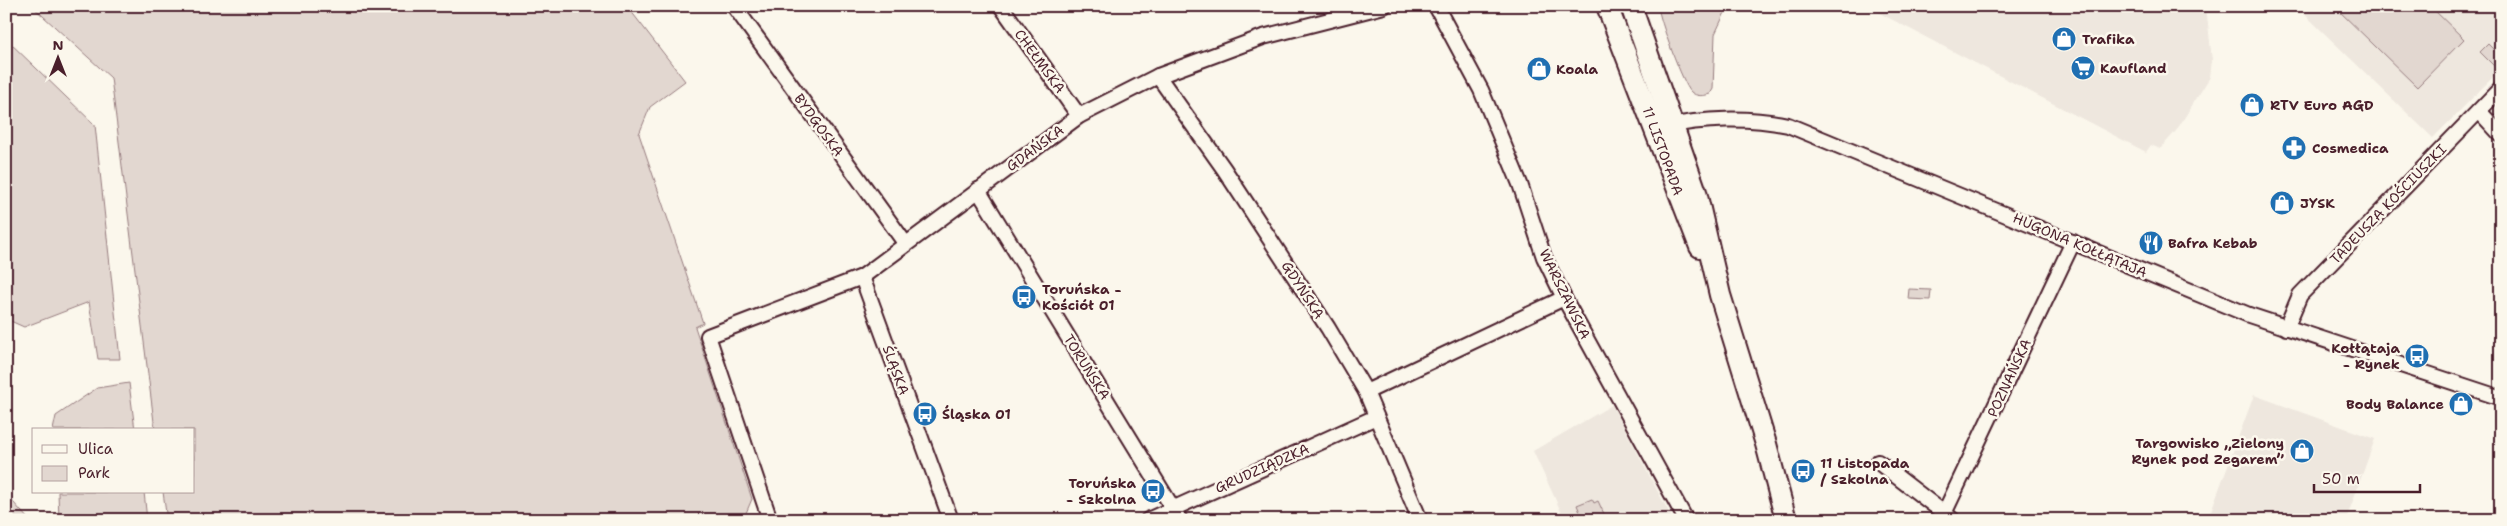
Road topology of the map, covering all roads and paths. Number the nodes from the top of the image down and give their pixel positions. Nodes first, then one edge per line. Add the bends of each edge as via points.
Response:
1 (734, 6) edge
2 (1001, 6) edge
3 (1384, 6) edge
4 (1436, 6) edge
5 (1607, 6) edge
6 (1631, 6) edge
7 (1158, 76) junction
8 (2501, 88) edge
9 (2479, 111) junction
10 (1079, 116) junction
11 (1664, 127) junction
12 (2501, 135) edge
13 (978, 190) junction
14 (2073, 242) junction
15 (905, 244) junction
16 (862, 277) junction
17 (1564, 298) junction
18 (2286, 328) junction
19 (1366, 392) junction
20 (2501, 398) edge
21 (1376, 417) junction
22 (1878, 462) dead end
23 (1177, 514) edge
24 (1946, 518) edge
25 (770, 520) edge
26 (952, 520) edge
27 (1148, 520) edge
28 (1420, 520) edge
29 (1686, 520) edge
30 (1786, 520) edge

1 - 15 street, BYDGOSKA
2 - 10 street, CHEŁMSKA
3 - 7 street, GDAŃSKA via 1263,37
4 - 17 street, WARSZAWSKA via 1488,104 1520,184 1544,257
5 - 11 street, 11 LISTOPADA
6 - 11 street, 11 LISTOPADA
7 - 10 street, GDAŃSKA
7 - 19 street, GDYŃSKA via 1224,168
8 - 9 street, TADEUSZA KOŚCIUSZKI
9 - 12 street
9 - 18 street, TADEUSZA KOŚCIUSZKI via 2300,295
10 - 13 street, GDAŃSKA
11 - 14 street, HUGONA KOŁŁĄTAJA via 1735,120 1762,120 1788,125
11 - 30 street, 11 LISTOPADA via 1702,214 1720,295
13 - 15 street, GDAŃSKA
13 - 23 street, TORUŃSKA
14 - 18 street, HUGONA KOŁŁĄTAJA
14 - 24 street, POZNAŃSKA
15 - 16 street, GDAŃSKA
16 - 25 street, GDAŃSKA via 708,336
16 - 26 street, ŚLĄSKA
17 - 19 street
17 - 29 street, WARSZAWSKA
18 - 20 street, HUGONA KOŁŁĄTAJA
19 - 21 street, GDYŃSKA
21 - 23 street, GRUDZIĄDZKA
21 - 28 street, GDYŃSKA
22 - 24 street
23 - 27 street, GRUDZIĄDZKA

